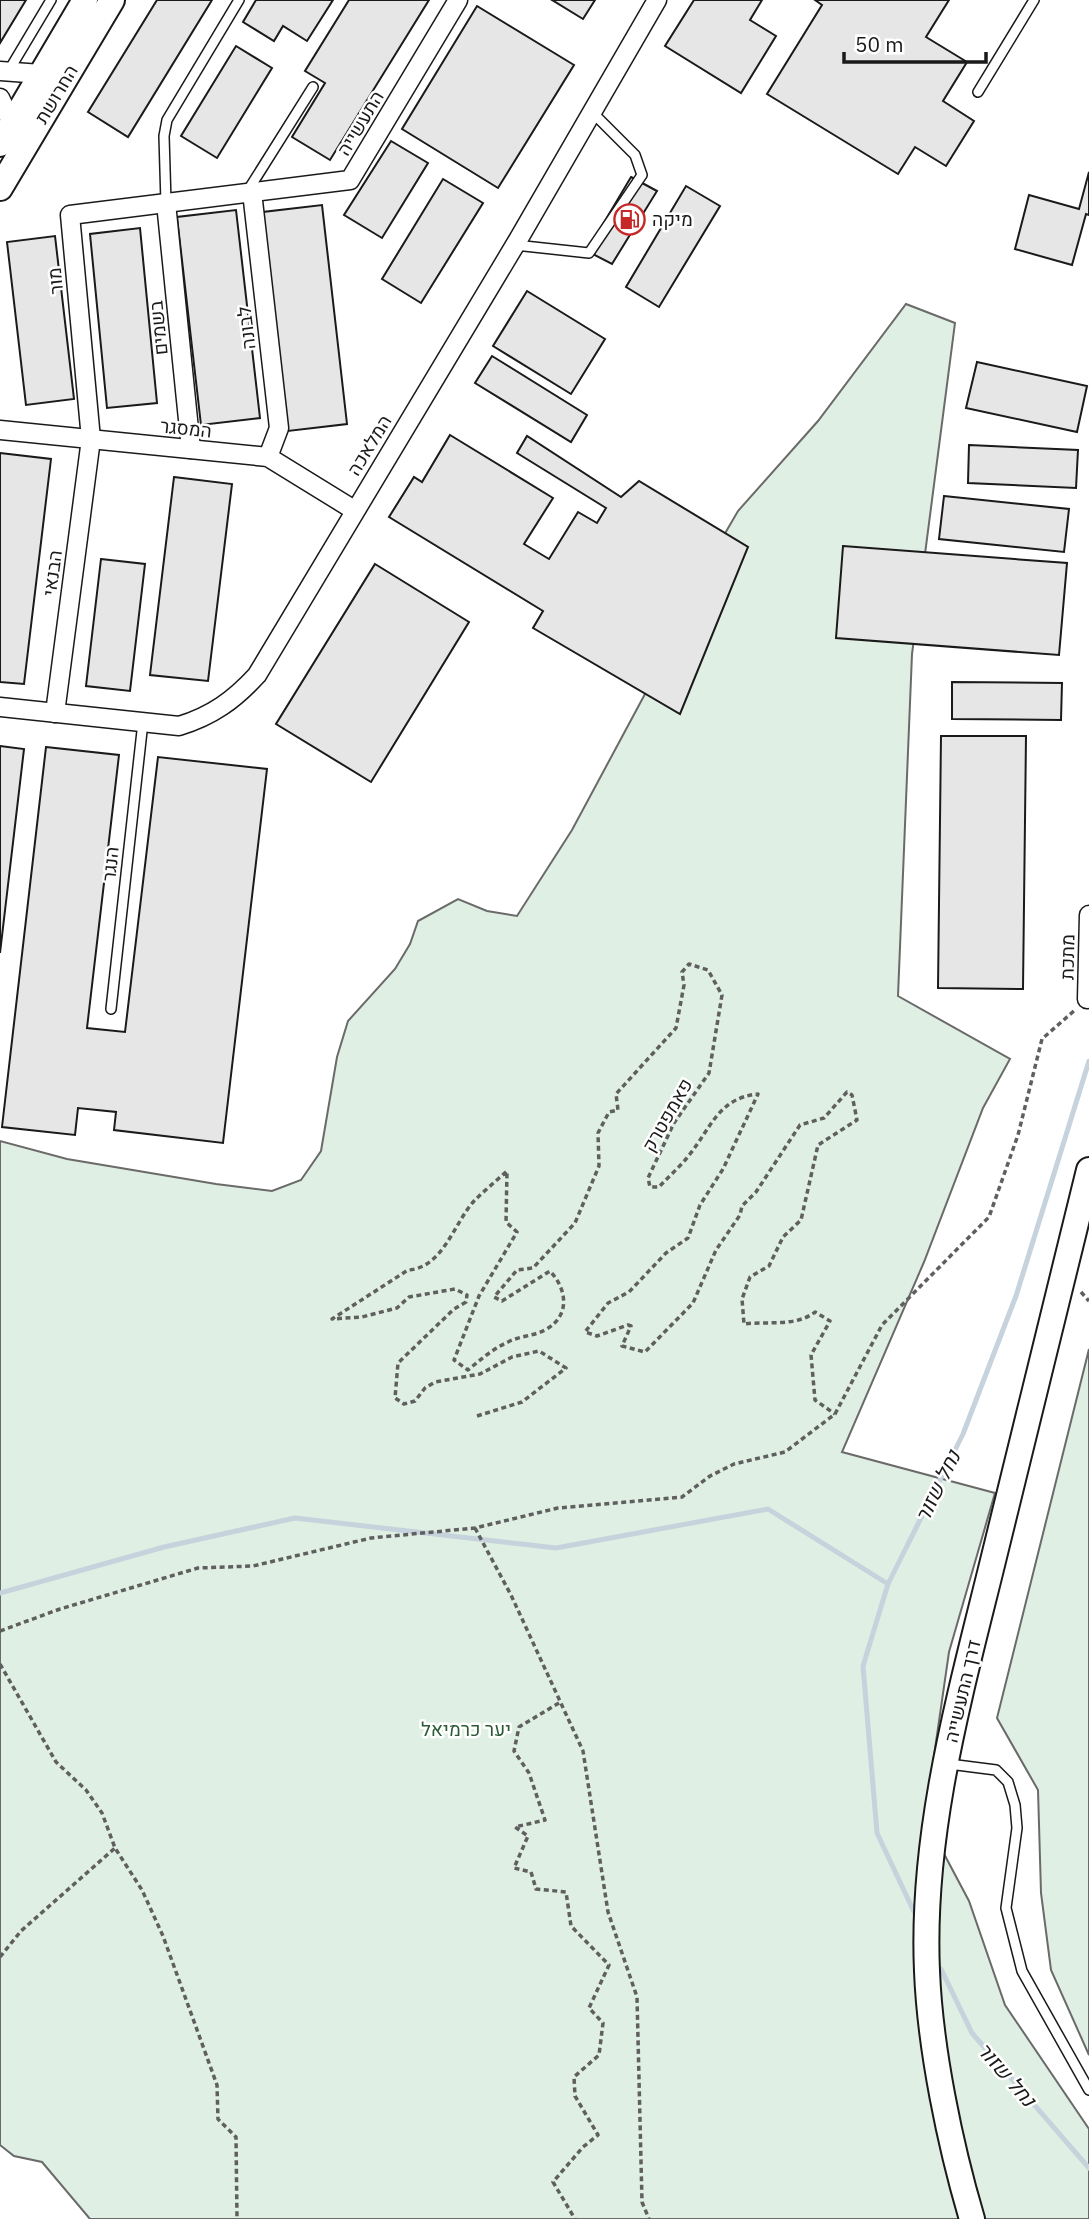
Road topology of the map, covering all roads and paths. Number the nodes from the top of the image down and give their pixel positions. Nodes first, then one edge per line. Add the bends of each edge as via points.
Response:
1 (51, 0) edge
2 (85, 0) edge
3 (112, 0) edge
4 (239, 0) edge
5 (458, 0) edge
6 (657, 0) edge
7 (1034, 0) edge
8 (4, 72) edge
9 (41, 74) junction
10 (313, 87) dead end
11 (978, 92) dead end
12 (0, 98) edge
13 (592, 112) junction
14 (6, 134) edge
15 (0, 188) edge
16 (249, 193) junction
17 (166, 203) junction
18 (515, 245) junction
19 (0, 430) edge
20 (91, 439) junction
21 (191, 449) junction
22 (268, 457) junction
23 (354, 510) junction
24 (0, 707) edge
25 (55, 713) junction
26 (143, 722) junction
27 (1089, 915) edge
28 (1087, 999) edge
29 (111, 1009) dead end
30 (1089, 1170) edge
31 (835, 1414) junction
32 (477, 1416) dead end
33 (475, 1528) junction
34 (0, 1632) edge
35 (0, 1664) edge
36 (560, 1702) junction
37 (946, 1763) junction
38 (116, 1848) junction
39 (0, 1957) edge
40 (1089, 2090) edge
41 (237, 2219) edge
42 (575, 2219) edge
43 (649, 2219) edge
44 (972, 2219) edge

1 - 8 lane
2 - 9 street, החרושת
3 - 15 street, החרושת
4 - 17 lane via 167,120
5 - 16 street, התעשייה via 350,180
6 - 13 street, המלאכה
7 - 11 lane
8 - 9 street
9 - 14 street, החרושת
10 - 16 lane
12 - 14 street
13 - 18 street, המלאכה
13 - 18 lane via 635,155 642,175 589,253
16 - 17 street, התעשייה
16 - 22 street, לבונה via 279,428
17 - 20 street, מור via 70,215
17 - 21 street, בשמים
18 - 23 street, המלאכה
19 - 20 street, המסגר
20 - 21 street, המסגר
20 - 25 street, הבנאי
21 - 22 street, המסגר
22 - 23 street, המסגר
23 - 26 street, המלאכה via 257,675 240,694 202,719 179,726
24 - 25 street, המלאכה
25 - 26 street, המלאכה
26 - 29 lane, הנגר
27 - 28 street, מתכת
28 - 31 path via 1042,1039 1018,1135 989,1217 882,1325
30 - 37 street, דרך התעשייה
31 - 32 path, פאמפטרק via 816,1399 811,1355 830,1321 815,1312 796,1323 744,1324 743,1299 750,1277 769,1266 783,1237 801,1220 818,1145 858,1121 852,1095 847,1092 824,1118 800,1125 757,1192 742,1206 693,1303 645,1352 622,1346 631,1326 597,1336 585,1332 608,1303 629,1292 666,1253 688,1238 700,1205 723,1169 758,1094 740,1096 719,1111 689,1156 659,1187 650,1187 648,1178 674,1123 709,1073 722,995 708,970 689,964 682,972 677,1028 616,1094 618,1110 609,1112 598,1133 599,1167 575,1223 533,1268 516,1270 494,1297 502,1301 550,1271 563,1284 564,1294 562,1308 545,1330 511,1340 468,1370 454,1360 479,1296 517,1232 506,1222 507,1171 472,1203 447,1245 417,1269 408,1270 332,1319 397,1308 409,1297 455,1289 467,1295 466,1303 398,1363 395,1398 404,1404 415,1401 435,1382 480,1374 512,1357 539,1351 566,1368 522,1402
31 - 33 path via 785,1452 734,1464 682,1497 558,1508
33 - 34 path via 372,1538 253,1566 198,1568
33 - 36 path
35 - 38 path via 56,1762 86,1790 102,1813
36 - 42 path via 519,1727 514,1751 529,1773 545,1820 516,1827 528,1836 514,1868 531,1872 536,1889 566,1892 571,1926 610,1965 589,2008 603,2022 599,2055 574,2077 575,2096 598,2135 553,2182
36 - 43 path via 583,1751 608,1912 638,1997 642,2202
37 - 40 lane via 996,1770 1008,1782 1017,1828 1006,1908 1022,1971
37 - 44 street, דרך התעשייה via 931,1853 927,1970 940,2076
38 - 39 path via 21,1931
38 - 41 path via 163,1936 217,2085 218,2119 236,2137

